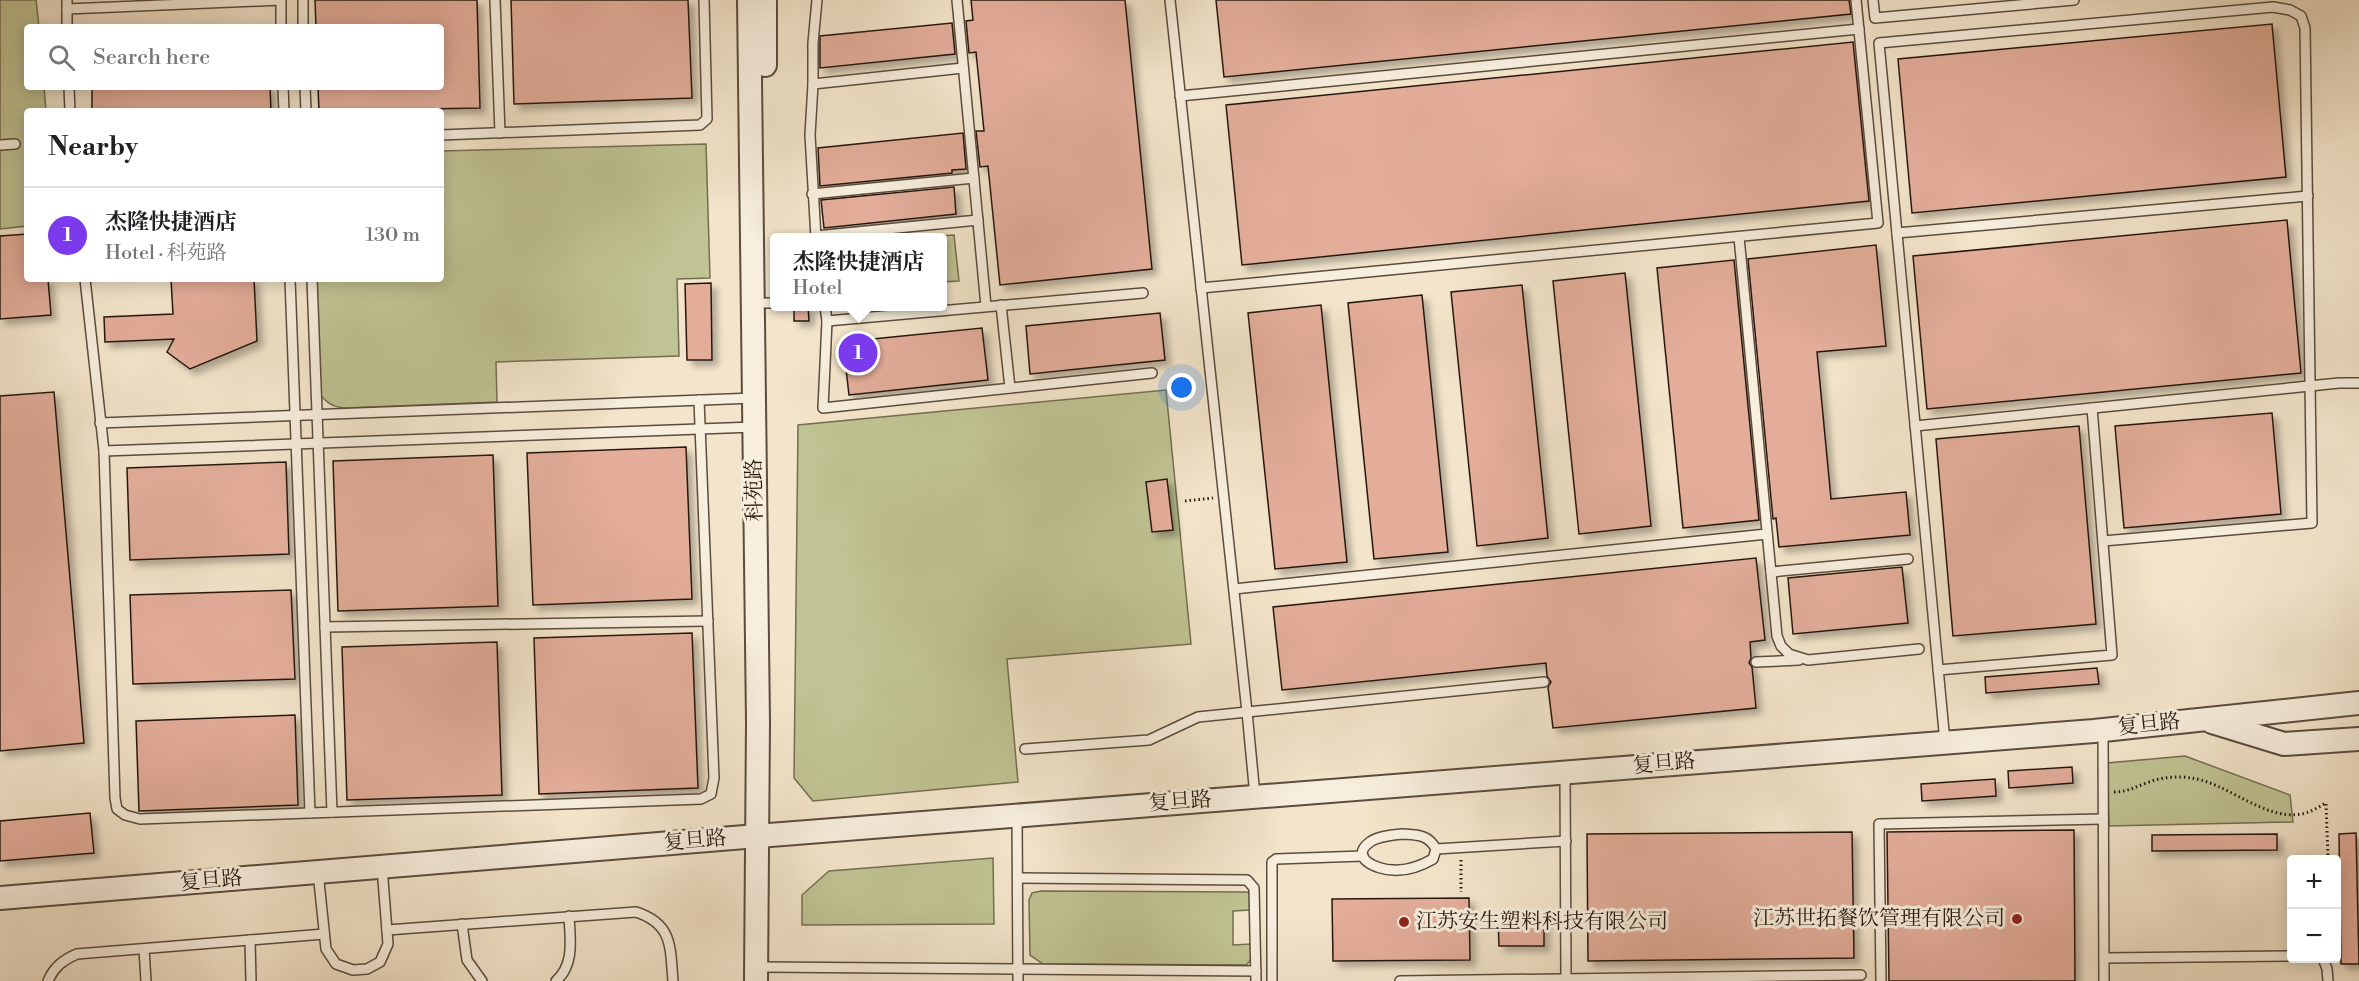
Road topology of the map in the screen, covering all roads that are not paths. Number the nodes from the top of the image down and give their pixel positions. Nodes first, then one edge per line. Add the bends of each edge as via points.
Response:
1 (280, 0) edge
2 (303, 0) edge
3 (495, 0) edge
4 (704, 0) edge
5 (749, 0) edge
6 (765, 0) edge
7 (817, 0) edge
8 (957, 0) edge
9 (1170, 0) edge
10 (1857, 0) edge
11 (1873, 0) edge
12 (2074, 0) edge
13 (67, 4) edge
14 (67, 24) edge
15 (281, 24) edge
16 (303, 24) edge
17 (1859, 28) junction
18 (963, 68) junction
19 (813, 84) junction
20 (69, 90) edge
21 (283, 90) edge
22 (305, 90) edge
23 (1180, 96) junction
24 (70, 108) edge
25 (284, 108) edge
26 (306, 108) edge
27 (500, 133) junction
28 (444, 135) edge
29 (15, 144) dead end
30 (0, 145) edge
31 (974, 178) junction
32 (812, 194) junction
33 (2308, 196) junction
34 (978, 220) junction
35 (816, 233) edge
36 (854, 233) edge
37 (1897, 233) junction
38 (1739, 237) junction
39 (85, 282) edge
40 (290, 282) edge
41 (312, 282) edge
42 (1201, 288) junction
43 (1143, 293) dead end
44 (770, 303) edge
45 (1001, 305) junction
46 (986, 306) junction
47 (947, 310) edge
48 (826, 311) edge
49 (933, 311) edge
50 (827, 321) junction
51 (1152, 373) dead end
52 (2359, 383) edge
53 (2312, 386) junction
54 (1010, 388) junction
55 (754, 398) junction
56 (699, 400) junction
57 (2092, 408) junction
58 (295, 415) junction
59 (316, 415) junction
60 (100, 423) junction
61 (1915, 426) junction
62 (754, 427) junction
63 (701, 429) junction
64 (317, 443) junction
65 (296, 444) junction
66 (104, 451) junction
67 (1767, 534) junction
68 (2103, 541) junction
69 (1908, 560) dead end
70 (1771, 572) junction
71 (1234, 589) junction
72 (708, 621) junction
73 (325, 627) junction
74 (1919, 649) dead end
75 (1808, 660) junction
76 (1756, 662) dead end
77 (1938, 670) junction
78 (1544, 682) dead end
79 (2359, 703) edge
80 (1247, 712) junction
81 (2202, 719) junction
82 (2103, 730) junction
83 (2359, 739) edge
84 (1945, 742) junction
85 (1025, 749) dead end
86 (1565, 772) junction
87 (1255, 796) junction
88 (332, 812) junction
89 (310, 813) junction
90 (1017, 815) junction
91 (2103, 819) junction
92 (764, 835) junction
93 (1566, 841) junction
94 (1436, 849) junction
95 (1363, 856) junction
96 (382, 867) junction
97 (318, 872) junction
98 (1018, 879) junction
99 (0, 898) edge
100 (569, 916) junction
101 (462, 924) junction
102 (387, 930) junction
103 (324, 934) junction
104 (250, 940) junction
105 (144, 949) junction
106 (2287, 956) edge
107 (2104, 958) junction
108 (2325, 963) edge
109 (360, 969) junction
110 (1018, 970) junction
111 (762, 974) edge
112 (1861, 975) dead end
113 (1256, 976) edge
114 (1566, 980) edge
115 (48, 981) edge
116 (146, 981) edge
117 (251, 981) edge
118 (361, 981) edge
119 (482, 981) edge
120 (556, 981) edge
121 (673, 981) edge
122 (1018, 981) edge
123 (1272, 981) edge
124 (1400, 981) edge
125 (1881, 981) edge
126 (2104, 981) edge
127 (2328, 981) edge

1 - 13 lane
1 - 15 lane
2 - 16 lane
3 - 27 lane
4 - 27 lane via 707,119 700,125
5 - 55 street, 科苑路
6 - 44 street, 科苑路
7 - 19 lane
8 - 18 lane
9 - 23 lane
10 - 17 lane
11 - 12 lane via 1875,18
13 - 14 lane
17 - 23 lane
17 - 38 lane via 1878,223
18 - 19 lane
18 - 31 lane
19 - 32 lane
20 - 24 lane
21 - 25 lane
22 - 26 lane
23 - 42 lane
27 - 28 lane
29 - 30 lane
31 - 32 lane
31 - 34 lane
32 - 35 lane
33 - 37 lane
33 - 37 lane via 2306,28 2301,16 2273,7 1879,44
33 - 53 lane
34 - 36 lane
34 - 46 lane
37 - 61 lane
38 - 42 lane
38 - 67 lane
39 - 60 lane
40 - 58 lane
41 - 59 lane
42 - 71 lane
43 - 45 lane
44 - 92 street, 科苑路
45 - 46 lane
45 - 54 lane
46 - 47 lane
48 - 50 lane
49 - 50 lane
50 - 54 lane via 823,408
51 - 54 lane
52 - 53 lane
53 - 57 lane
53 - 68 lane via 2312,523
55 - 56 lane
55 - 62 street, 科苑路
56 - 59 lane
56 - 63 lane
57 - 61 lane
57 - 68 lane
58 - 59 lane
58 - 60 lane
58 - 65 lane
59 - 64 lane
60 - 66 lane
61 - 77 lane
62 - 63 lane
62 - 92 street, 科苑路
63 - 64 lane
63 - 72 lane
64 - 65 lane
64 - 73 lane
65 - 66 lane
65 - 89 lane
66 - 89 lane via 117,809 140,819
67 - 70 lane
67 - 71 lane
68 - 77 lane via 2112,655
69 - 70 lane
70 - 75 lane via 1777,636 1789,654
71 - 80 lane
72 - 73 lane
72 - 88 lane via 714,778 711,794 701,799
73 - 88 lane
74 - 75 lane
75 - 76 lane
77 - 84 lane
78 - 80 lane
79 - 81 street, 复旦路
80 - 85 lane via 1198,717 1149,740
80 - 87 lane
81 - 82 street, 复旦路
81 - 83 street via 2284,744
82 - 84 street, 复旦路
82 - 91 lane
84 - 86 street, 复旦路
86 - 87 street, 复旦路
86 - 93 lane
87 - 90 street, 复旦路
88 - 89 lane
90 - 92 street, 复旦路
90 - 98 lane
91 - 107 lane
91 - 125 lane via 1879,824
92 - 96 street, 复旦路
92 - 111 street, 科苑路
93 - 94 lane
93 - 114 lane
94 - 95 lane via 1433,859 1423,865 1394,871 1378,868
94 - 95 lane via 1432,840 1423,836 1402,834 1371,840
95 - 123 lane via 1272,862
96 - 97 street, 复旦路
96 - 102 lane
97 - 99 street, 复旦路
97 - 103 lane
98 - 110 lane
98 - 113 lane via 1247,880 1254,888
100 - 101 lane
100 - 120 lane via 570,958
100 - 121 lane via 636,912 652,917 663,926 669,941
101 - 102 lane
101 - 119 lane via 467,960
102 - 109 lane via 388,944 380,962
103 - 104 lane
103 - 109 lane via 326,949 336,964
104 - 105 lane
104 - 117 lane
105 - 115 lane via 77,954 64,960
105 - 116 lane
106 - 107 lane
107 - 126 lane
108 - 127 lane
109 - 118 lane
110 - 111 lane
110 - 113 lane
110 - 122 lane
112 - 114 lane
114 - 124 lane

